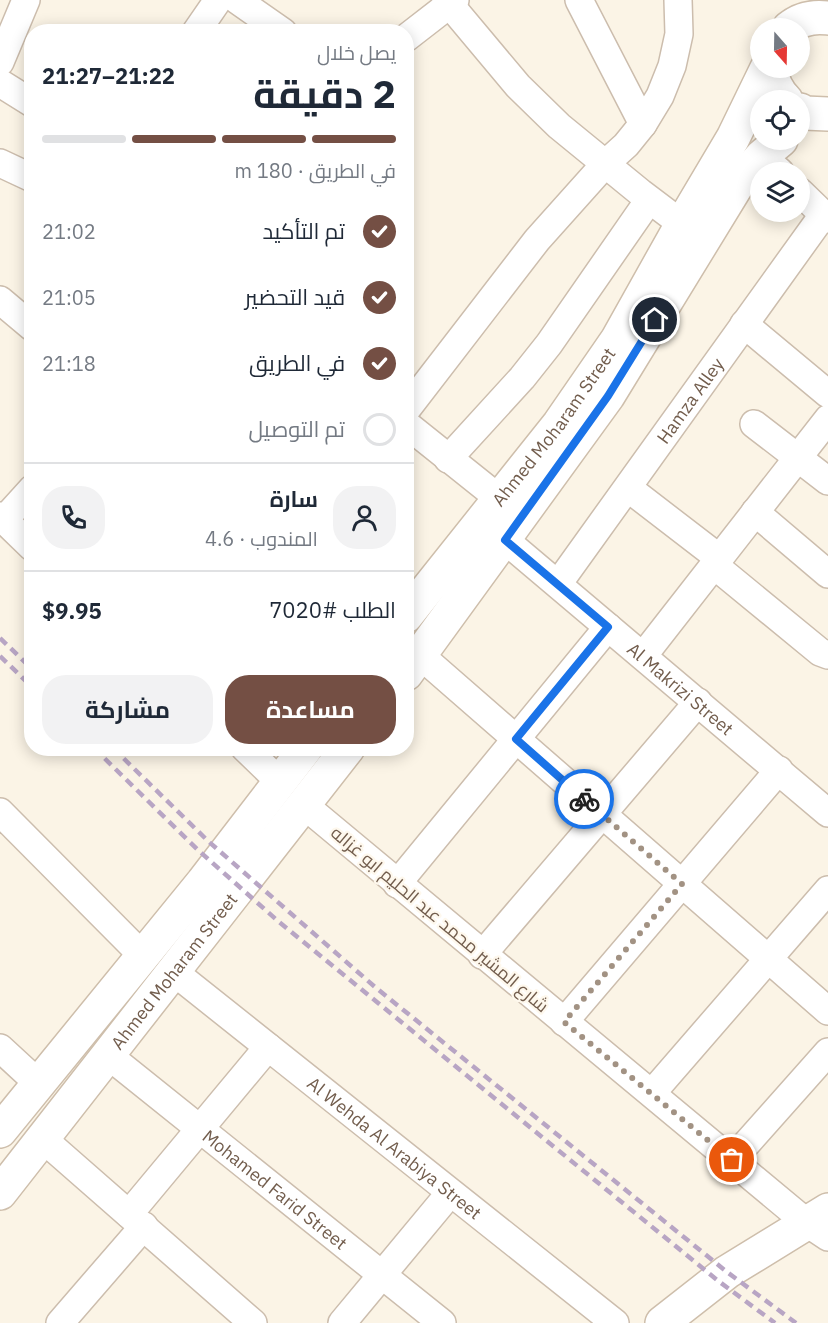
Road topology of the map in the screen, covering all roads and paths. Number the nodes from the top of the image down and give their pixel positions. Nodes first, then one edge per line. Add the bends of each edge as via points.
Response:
1 (26, 0) edge
2 (218, 0) edge
3 (237, 0) edge
4 (579, 0) edge
5 (678, 0) edge
6 (783, 0) edge
7 (450, 2) edge
8 (785, 18) edge
9 (810, 18) edge
10 (828, 18) edge
11 (202, 24) edge
12 (272, 24) edge
13 (414, 31) edge
14 (0, 62) edge
15 (764, 78) edge
16 (0, 83) edge
17 (24, 98) edge
18 (643, 124) junction
19 (775, 156) edge
20 (0, 163) edge
21 (605, 164) junction
22 (24, 174) edge
23 (649, 200) junction
24 (810, 202) edge
25 (825, 217) edge
26 (682, 224) junction
27 (0, 300) edge
28 (24, 320) edge
29 (744, 324) junction
30 (828, 394) edge
31 (414, 400) edge
32 (828, 419) edge
33 (754, 424) dead end
34 (414, 431) edge
35 (798, 458) junction
36 (448, 459) junction
37 (828, 481) edge
38 (628, 488) junction
39 (24, 497) edge
40 (755, 512) junction
41 (2, 518) edge
42 (509, 518) junction
43 (24, 539) edge
44 (716, 562) junction
45 (828, 573) edge
46 (558, 584) junction
47 (414, 608) edge
48 (608, 627) junction
49 (824, 653) edge
50 (643, 656) junction
51 (414, 665) edge
52 (698, 702) junction
53 (516, 739) junction
54 (253, 756) edge
55 (300, 756) edge
56 (342, 756) edge
57 (779, 770) junction
58 (280, 782) junction
59 (304, 805) junction
60 (0, 812) edge
61 (828, 813) edge
62 (602, 814) junction
63 (398, 884) junction
64 (682, 884) junction
65 (828, 890) edge
66 (482, 955) junction
67 (143, 956) junction
68 (768, 959) junction
69 (174, 972) junction
70 (828, 1011) edge
71 (564, 1022) junction
72 (268, 1047) junction
73 (0, 1048) edge
74 (828, 1052) edge
75 (109, 1056) junction
76 (38, 1083) junction
77 (652, 1093) junction
78 (200, 1129) junction
79 (0, 1131) edge
80 (43, 1139) junction
81 (732, 1160) junction
82 (0, 1193) edge
83 (450, 1193) junction
84 (136, 1220) junction
85 (821, 1223) edge
86 (382, 1275) junction
87 (60, 1323) edge
88 (253, 1323) edge
89 (342, 1323) edge
90 (442, 1323) edge
91 (615, 1323) edge
92 (662, 1323) edge

1 - 14 street
2 - 11 street
3 - 12 street
4 - 18 street
5 - 18 street via 679,34 672,66
6 - 8 main road
7 - 13 street
7 - 21 street via 518,86
9 - 10 main road
15 - 26 main road, Ahmed Moharam Street
16 - 17 street
18 - 21 street
19 - 42 main road, Ahmed Moharam Street via 739,183 608,396
20 - 22 street
21 - 23 street
21 - 31 street via 537,240
23 - 26 street
23 - 36 street via 549,344
24 - 25 street
25 - 29 street, Hamza Alley
26 - 42 main road, Ahmed Moharam Street via 617,340 559,424
27 - 28 street
29 - 30 street
29 - 38 street, Hamza Alley
32 - 35 street
33 - 35 street
34 - 36 street, Al Makrizi Street
35 - 37 street
35 - 40 street
36 - 42 street, Al Makrizi Street
38 - 44 street
38 - 46 street, Hamza Alley
39 - 41 street
40 - 44 street
40 - 45 street
41 - 43 street
42 - 46 street, Al Makrizi Street
42 - 47 main road, Ahmed Moharam Street
42 - 51 main road, Ahmed Moharam Street
44 - 49 street
44 - 50 street
46 - 48 street, Al Makrizi Street
48 - 50 street, Al Makrizi Street
48 - 53 street
50 - 52 street, Al Makrizi Street
51 - 53 street
52 - 57 street, Al Makrizi Street
52 - 62 street
53 - 62 street
53 - 63 street
54 - 58 street
55 - 58 main road, Ahmed Moharam Street
56 - 59 main road, Ahmed Moharam Street
57 - 61 street, Al Makrizi Street
57 - 64 street
58 - 67 main road, Ahmed Moharam Street
59 - 63 street, شارع المشير محمد عبد الحليم ابو غزاله
59 - 69 main road, Ahmed Moharam Street
60 - 67 street
62 - 64 street
62 - 66 street
63 - 66 street, شارع المشير محمد عبد الحليم ابو غزاله
64 - 68 street
64 - 71 street
65 - 68 street
66 - 71 street, شارع المشير محمد عبد الحليم ابو غزاله
67 - 76 main road, Ahmed Moharam Street
68 - 70 street
68 - 77 street
69 - 72 street, Al Wehda Al Arabiya Street
69 - 75 main road, Ahmed Moharam Street
71 - 77 street, شارع المشير محمد عبد الحليم ابو غزاله
72 - 78 street
72 - 83 street, Al Wehda Al Arabiya Street
73 - 76 street
74 - 81 street
75 - 78 street, Mohamed Farid Street
75 - 80 main road, Ahmed Moharam Street
76 - 79 main road, Ahmed Moharam Street
77 - 81 street, شارع المشير محمد عبد الحليم ابو غزاله
78 - 84 street
78 - 86 street, Mohamed Farid Street
80 - 82 main road, Ahmed Moharam Street
80 - 84 street
81 - 85 street, شارع المشير محمد عبد الحليم ابو غزاله
83 - 86 street
83 - 91 street, Al Wehda Al Arabiya Street
84 - 87 street
84 - 88 street
85 - 92 main road via 727,1272
86 - 89 street
86 - 90 street, Mohamed Farid Street

